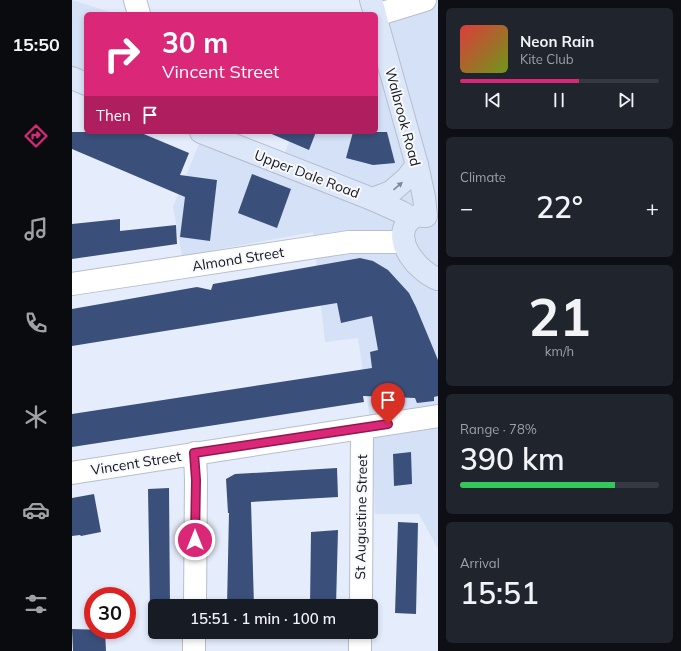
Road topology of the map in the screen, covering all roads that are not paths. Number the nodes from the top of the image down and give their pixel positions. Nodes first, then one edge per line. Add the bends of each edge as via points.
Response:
1 (135, 0) edge
2 (371, 0) edge
3 (425, 0) edge
4 (138, 12) edge
5 (374, 12) edge
6 (378, 14) edge
7 (378, 26) edge
8 (72, 78) edge
9 (84, 83) edge
10 (206, 134) edge
11 (417, 165) junction
12 (372, 199) junction
13 (425, 219) edge
14 (404, 242) junction
15 (438, 279) edge
16 (72, 284) edge
17 (438, 416) edge
18 (362, 428) junction
19 (194, 453) junction
20 (72, 473) edge
21 (195, 599) edge
22 (360, 599) edge
23 (194, 639) edge
24 (360, 639) edge
25 (194, 651) edge
26 (360, 651) edge

1 - 4 street
2 - 5 street
3 - 6 street
7 - 11 street, Walbrook Road
8 - 9 street
10 - 12 street, Upper Dale Road
12 -> 11 street via 391,192
11 - 13 street, Walbrook Road via 424,196
12 - 13 street, Upper Dale Road
13 - 14 street via 405,227
14 - 15 street via 418,265
14 - 16 street, Almond Street via 349,242
17 - 18 street, Vincent Street
18 - 19 street, Vincent Street
18 - 22 street, St Augustine Street
19 - 20 street, Vincent Street
19 - 21 street
23 - 25 street
24 - 26 street

